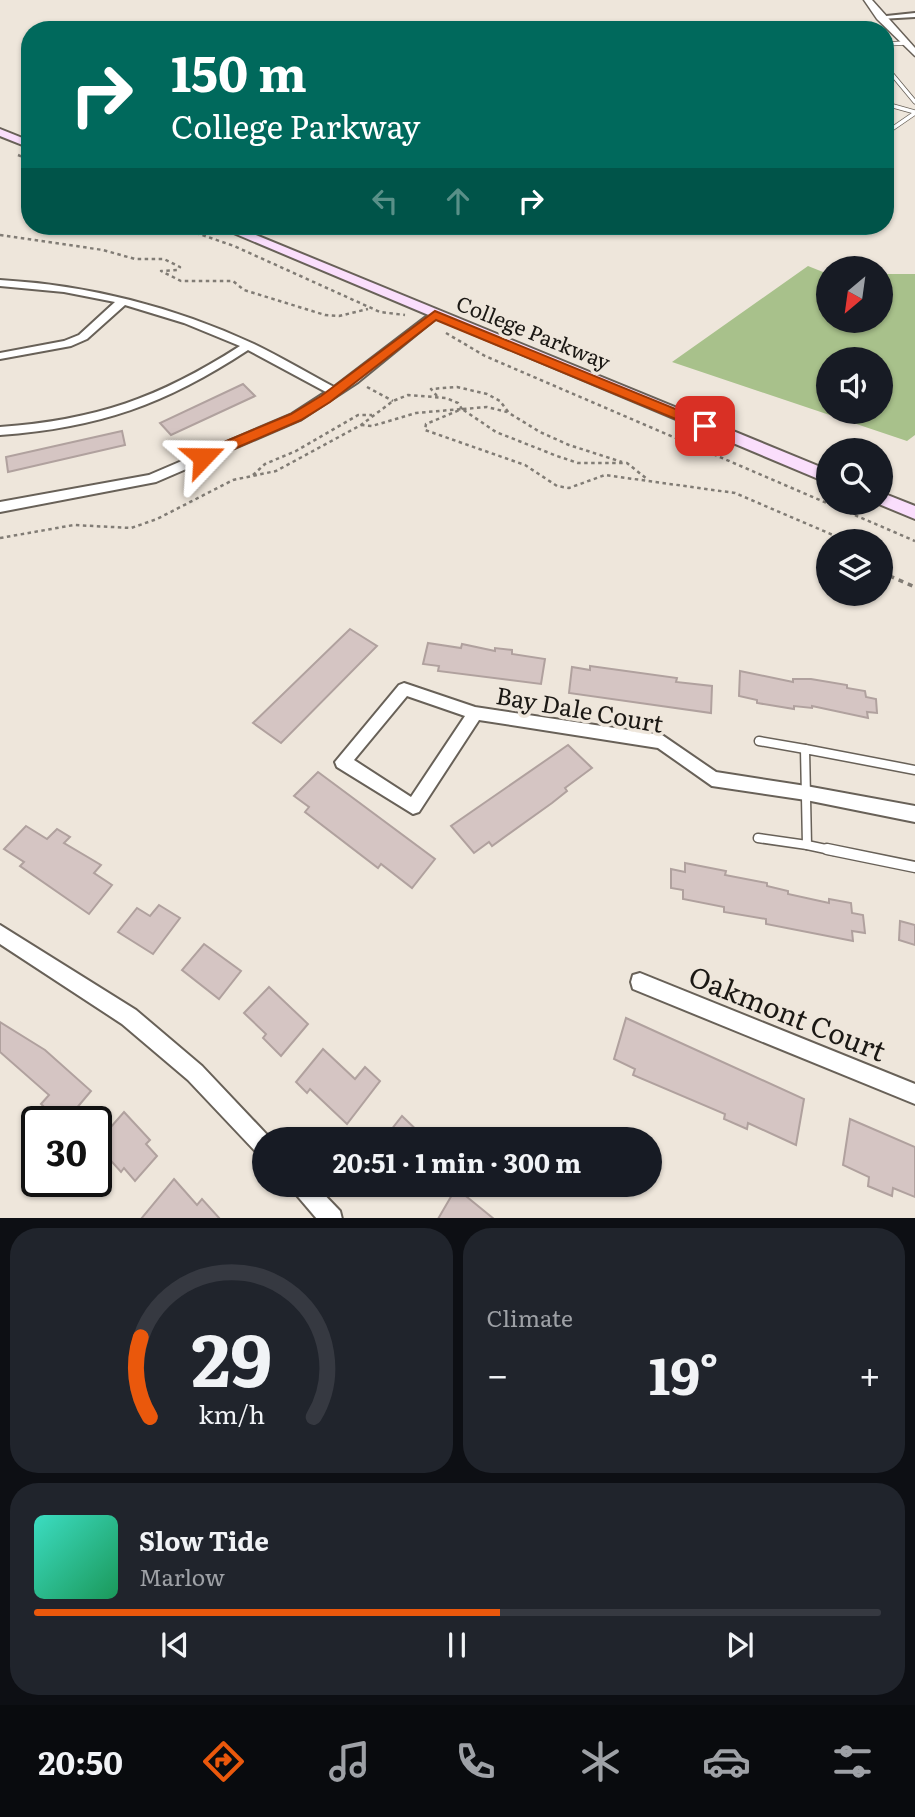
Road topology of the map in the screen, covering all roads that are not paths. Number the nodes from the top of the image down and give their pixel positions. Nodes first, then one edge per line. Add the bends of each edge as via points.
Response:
1 (867, 0) edge
2 (915, 15) edge
3 (880, 17) junction
4 (884, 21) edge
5 (894, 31) edge
6 (906, 43) junction
7 (894, 44) edge
8 (915, 53) edge
9 (894, 77) edge
10 (915, 102) edge
11 (894, 106) edge
12 (915, 112) edge
13 (894, 128) edge
14 (0, 132) edge
15 (21, 141) edge
16 (243, 235) edge
17 (0, 283) edge
18 (123, 302) junction
19 (436, 321) junction
20 (248, 345) junction
21 (0, 356) edge
22 (336, 393) junction
23 (0, 431) edge
24 (816, 472) edge
25 (893, 504) edge
26 (0, 507) edge
27 (915, 513) edge
28 (475, 713) junction
29 (759, 741) dead end
30 (805, 749) junction
31 (915, 770) edge
32 (806, 793) junction
33 (915, 814) edge
34 (758, 838) dead end
35 (807, 845) junction
36 (915, 867) edge
37 (0, 934) edge
38 (640, 982) dead end
39 (915, 1094) edge
40 (252, 1133) edge
41 (312, 1197) edge
42 (331, 1218) edge

1 - 3 street
2 - 3 street
3 - 4 street
5 - 6 street
6 - 7 lane
6 - 8 street
9 - 10 lane
11 - 12 lane
12 - 13 lane
14 - 15 main road
16 - 19 main road, College Parkway
17 - 18 street via 71,290
18 - 20 street
18 - 21 street via 83,337
19 - 22 street
19 - 24 main road, College Parkway
20 - 22 street
20 - 23 street via 176,390 140,405 82,422
22 - 26 street via 296,417 152,479
25 - 27 main road
28 - 28 street, Bay Dale Court via 404,689 342,762 413,807
28 - 32 street, Bay Dale Court via 662,742 712,779
29 - 30 lane
30 - 31 lane
30 - 32 lane
32 - 33 street, Bay Dale Court
32 - 35 lane
34 - 35 lane
35 - 36 lane
37 - 40 street via 129,1017 195,1073
38 - 39 street, Oakmont Court
41 - 42 street

